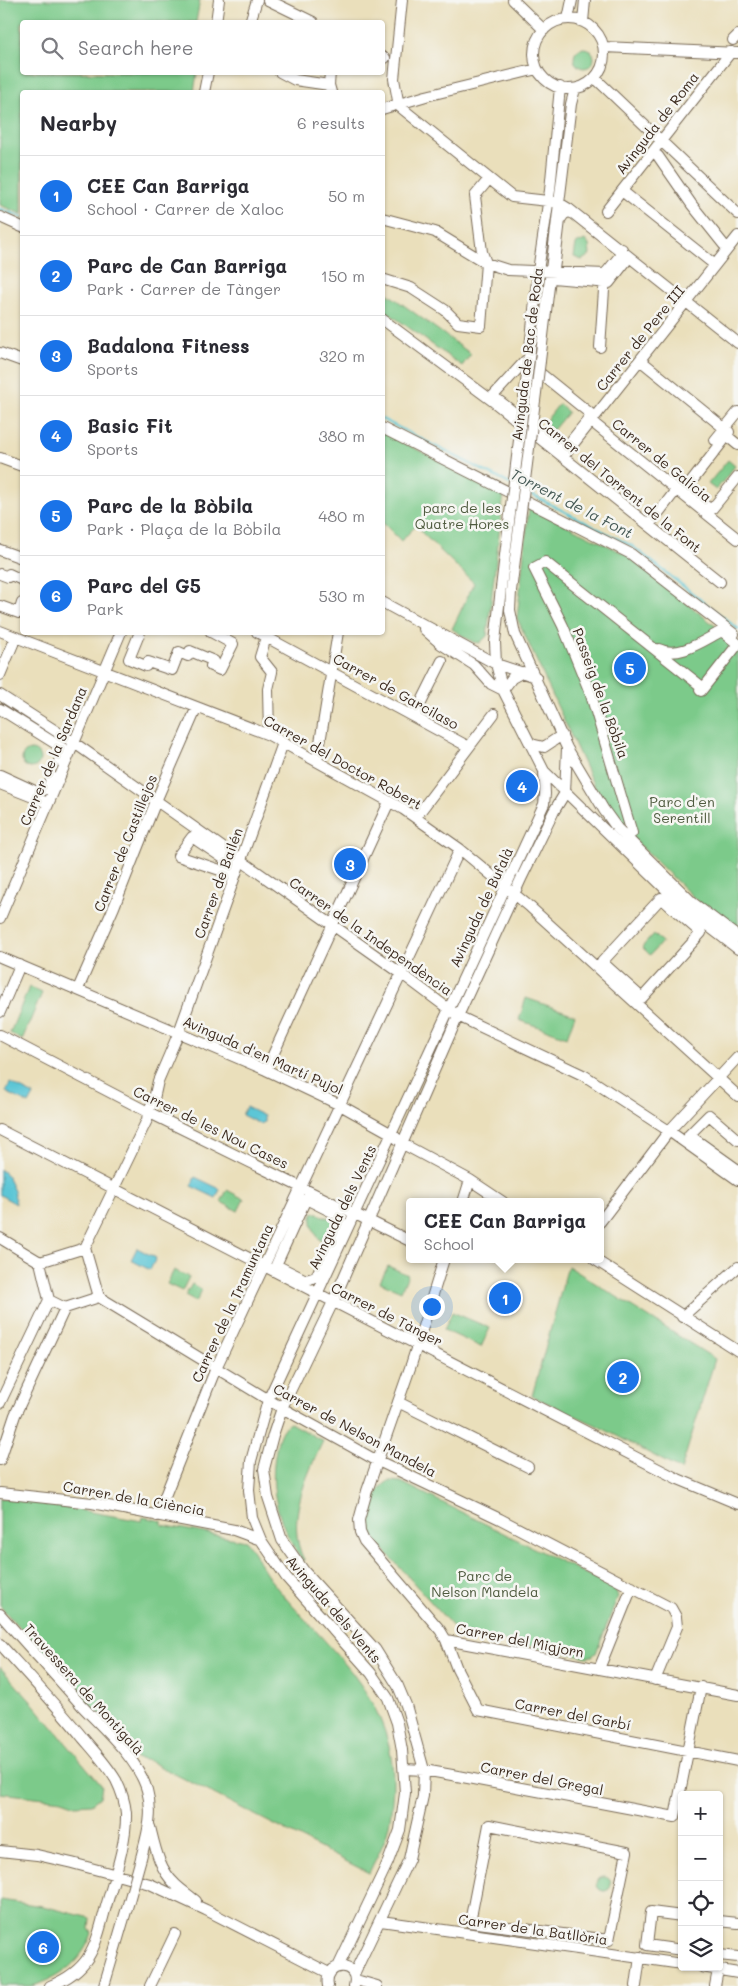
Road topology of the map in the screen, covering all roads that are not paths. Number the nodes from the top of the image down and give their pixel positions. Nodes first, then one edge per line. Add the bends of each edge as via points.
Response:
1 (219, 0) edge
2 (257, 0) edge
3 (268, 0) edge
4 (402, 0) edge
5 (513, 0) edge
6 (572, 0) edge
7 (585, 0) edge
8 (568, 19) junction
9 (216, 20) edge
10 (251, 20) edge
11 (309, 20) edge
12 (582, 22) junction
13 (544, 30) junction
14 (738, 34) edge
15 (738, 41) edge
16 (604, 47) junction
17 (734, 53) edge
18 (537, 69) junction
19 (207, 75) edge
20 (286, 75) edge
21 (330, 75) edge
22 (595, 78) junction
23 (560, 87) junction
24 (330, 89) edge
25 (575, 89) junction
26 (204, 90) edge
27 (398, 106) junction
28 (385, 109) edge
29 (661, 140) junction
30 (658, 156) dead end
31 (488, 179) junction
32 (622, 191) junction
33 (548, 201) junction
34 (559, 204) junction
35 (606, 211) dead end
36 (738, 214) edge
37 (0, 217) edge
38 (385, 219) edge
39 (20, 225) edge
40 (738, 236) edge
41 (724, 245) dead end
42 (621, 250) junction
43 (486, 263) junction
44 (715, 264) junction
45 (538, 271) junction
46 (552, 272) junction
47 (605, 278) junction
48 (385, 280) edge
49 (688, 302) junction
50 (385, 322) edge
51 (738, 343) edge
52 (600, 348) dead end
53 (0, 352) edge
54 (20, 360) edge
55 (640, 360) junction
56 (738, 412) edge
57 (592, 418) junction
58 (725, 428) junction
59 (385, 430) edge
60 (738, 438) edge
61 (738, 445) edge
62 (0, 458) edge
63 (563, 458) junction
64 (20, 465) edge
65 (738, 476) edge
66 (676, 489) junction
67 (648, 525) junction
68 (738, 539) edge
69 (0, 550) edge
70 (20, 557) edge
71 (0, 574) edge
72 (20, 579) edge
73 (720, 582) dead end
74 (506, 589) junction
75 (385, 604) edge
76 (0, 606) edge
77 (20, 610) edge
78 (413, 620) junction
79 (0, 631) edge
80 (120, 635) edge
81 (139, 635) edge
82 (216, 635) edge
83 (337, 635) edge
84 (267, 636) edge
85 (16, 637) junction
86 (736, 641) edge
87 (495, 642) junction
88 (657, 651) junction
89 (475, 652) junction
90 (442, 661) dead end
91 (496, 664) junction
92 (104, 671) junction
93 (330, 671) junction
94 (523, 672) junction
95 (0, 674) edge
96 (536, 677) junction
97 (701, 686) dead end
98 (503, 690) junction
99 (0, 696) edge
100 (197, 707) junction
101 (0, 709) edge
102 (494, 714) dead end
103 (414, 717) junction
104 (269, 735) junction
105 (562, 735) junction
106 (73, 742) junction
107 (283, 743) junction
108 (531, 744) junction
109 (468, 747) junction
110 (567, 748) junction
111 (317, 762) junction
112 (544, 771) junction
113 (0, 775) edge
114 (0, 784) edge
115 (565, 793) junction
116 (156, 801) junction
117 (389, 802) junction
118 (48, 803) junction
119 (416, 817) junction
120 (632, 833) dead end
121 (460, 850) junction
122 (241, 860) junction
123 (229, 873) joint
124 (505, 886) junction
125 (515, 894) junction
126 (0, 918) edge
127 (332, 925) junction
128 (738, 937) edge
129 (738, 949) edge
130 (0, 957) edge
131 (20, 965) junction
132 (402, 974) junction
133 (78, 990) junction
134 (642, 998) joint
135 (449, 1008) junction
136 (0, 1012) edge
137 (458, 1016) junction
138 (179, 1032) junction
139 (0, 1036) edge
140 (738, 1057) edge
141 (266, 1070) junction
142 (719, 1079) junction
143 (738, 1096) edge
144 (340, 1105) junction
145 (148, 1112) junction
146 (0, 1130) edge
147 (668, 1131) junction
148 (392, 1134) junction
149 (738, 1140) edge
150 (403, 1144) junction
151 (738, 1170) edge
152 (470, 1180) junction
153 (738, 1180) edge
154 (302, 1187) junction
155 (114, 1189) junction
156 (464, 1198) edge
157 (498, 1198) edge
158 (353, 1214) junction
159 (604, 1217) edge
160 (369, 1221) junction
161 (0, 1238) edge
162 (406, 1240) edge
163 (85, 1248) junction
164 (40, 1262) junction
165 (443, 1263) edge
166 (600, 1263) edge
167 (263, 1267) junction
168 (738, 1267) edge
169 (306, 1280) joint
170 (316, 1293) junction
171 (99, 1297) junction
172 (49, 1300) junction
173 (333, 1302) junction
174 (65, 1308) junction
175 (682, 1317) junction
176 (417, 1344) junction
177 (738, 1351) edge
178 (216, 1368) junction
179 (2, 1390) edge
180 (268, 1400) junction
181 (398, 1402) junction
182 (0, 1403) edge
183 (282, 1408) junction
184 (0, 1460) edge
185 (377, 1461) junction
186 (528, 1467) dead end
187 (0, 1493) edge
188 (738, 1504) edge
189 (157, 1516) junction
190 (261, 1540) junction
191 (632, 1587) junction
192 (0, 1614) edge
193 (446, 1640) junction
194 (0, 1644) edge
195 (598, 1669) junction
196 (656, 1680) junction
197 (701, 1688) junction
198 (738, 1695) edge
199 (688, 1751) junction
200 (738, 1761) edge
201 (404, 1769) junction
202 (424, 1770) junction
203 (150, 1826) junction
204 (0, 1851) edge
205 (114, 1875) junction
206 (206, 1910) junction
207 (678, 1915) edge
208 (381, 1921) junction
209 (723, 1921) edge
210 (470, 1922) joint
211 (738, 1923) edge
212 (175, 1934) dead end
213 (678, 1949) edge
214 (723, 1955) edge
215 (640, 1957) junction
216 (738, 1957) edge
217 (678, 1963) edge
218 (338, 1967) junction
219 (718, 1971) edge
220 (723, 1971) edge
221 (329, 1973) junction
222 (738, 1973) edge
223 (354, 1980) edge
224 (50, 1986) edge
225 (104, 1986) edge
226 (150, 1986) edge
227 (328, 1986) edge
228 (377, 1986) edge
229 (636, 1986) edge
230 (715, 1986) edge

1 - 9 street
2 - 10 street
3 - 11 street
4 - 27 street via 394,79
5 - 13 street
6 - 8 street
7 - 12 street
8 - 12 street
8 - 13 street via 555,22
12 - 16 street via 597,33
13 - 18 street via 535,48
14 - 15 street via 733,40
16 - 17 street
16 - 22 street via 602,65
17 - 29 street, Avinguda de Roma
18 - 23 street via 549,83
18 - 27 street
19 - 26 street
20 - 24 street
21 - 24 street
22 - 25 street
22 - 29 street
23 - 25 street
23 - 33 street, Avinguda de Bac de Roda
25 - 34 street, Avinguda de Bac de Roda
27 - 28 street
27 - 31 street
29 - 32 street, Avinguda de Roma
29 - 36 street
30 - 41 street
31 - 33 street via 512,197
31 - 43 street via 475,196
32 - 35 street, Avinguda de Roma
32 - 44 street
33 - 34 street
33 - 45 street, Avinguda de Bac de Roda
34 - 42 street
34 - 46 street, Avinguda de Bac de Roda
37 - 39 street
38 - 43 street via 434,232
40 - 44 street, Carrer de Pere III
42 - 46 street via 574,214 566,213 560,220
42 - 47 street via 627,260 609,283
42 - 49 street
43 - 45 street via 508,270
43 - 48 street via 482,326 458,323 411,288
44 - 49 street, Carrer de Pere III
45 - 46 street
45 - 74 street, Avinguda de Bac de Roda, bridge
46 - 47 street via 554,278
46 - 74 street, Avinguda de Bac de Roda, bridge
47 - 52 street
49 - 51 street
49 - 55 street, Carrer de Pere III
50 - 63 street, Carrer del Torrent de la Font via 494,402
53 - 54 street
55 - 57 street, Carrer de Pere III
55 - 58 street
56 - 58 street
57 - 57 street via 525,361 493,396 563,451
57 - 63 street, Carrer de Pere III
57 - 66 street, Carrer de Galícia
58 - 60 street
58 - 66 street
59 - 86 street via 631,554
61 - 65 street via 727,436 685,490 711,510
62 - 64 street
63 - 67 street, Carrer del Torrent de la Font
66 - 67 street
66 - 68 street, Carrer de Galícia
67 - 73 street, Carrer del Torrent de la Font
69 - 70 street
71 - 72 street
74 - 87 street, Avinguda de Bac de Roda
74 - 96 street, Avinguda de Bac de Roda via 512,626
75 - 78 street
76 - 77 street via 19,613
78 - 89 street
78 - 98 street via 441,644 474,665 491,684
79 - 85 street, Carrer del Doctor Robert
80 - 92 street, Carrer de la Sardana
81 - 82 street via 129,659 146,666 148,662 172,670 179,652 188,656 190,651 214,661 211,666 220,670 232,644
83 - 93 street
84 - 93 street, Carrer de Garcilaso
84 - 104 street via 260,656 272,672 268,689
85 - 92 street, Carrer del Doctor Robert
85 - 95 street
86 - 88 street via 722,631 681,651
86 - 88 street via 702,691 654,654
87 - 89 street
87 - 91 street, Avinguda de Bac de Roda
88 - 97 street, Passeig de la Bòbila
88 - 120 street, Passeig de la Bòbila via 545,562 534,568 563,626 591,695
89 - 91 street
90 - 103 street
91 - 94 street
91 - 98 street, Avinguda de Bac de Roda
92 - 100 street, Carrer del Doctor Robert
92 - 106 street, Carrer de la Sardana
93 - 103 street, Carrer de Garcilaso
93 - 111 street
94 - 96 street
94 - 98 street via 512,678
96 - 105 street, Avinguda de Bac de Roda
98 - 108 street
99 - 106 street, Carrer de la Independència
100 - 104 street, Carrer del Doctor Robert
100 - 116 street, Carrer de Castillejos
101 - 113 street via 64,749 48,788 37,792
102 - 109 street
103 - 109 street, Carrer de Garcilaso
104 - 107 street, Carrer del Doctor Robert
105 - 108 street via 544,747
105 - 110 street, Avinguda de Bac de Roda
106 - 116 street, Carrer de la Independència
106 - 118 street, Carrer de la Sardana
107 - 111 street, Carrer del Doctor Robert
107 - 122 street, Carrer de Bailén
108 - 112 street
109 - 119 street
110 - 115 street
110 - 128 street via 617,828 692,903
111 - 117 street, Carrer del Doctor Robert
112 - 115 street
112 - 124 street, Avinguda de Bufalà via 544,804
114 - 118 street
115 - 125 street, Avinguda de Bufalà
115 - 129 street via 686,909
116 - 122 street, Carrer de la Independència
116 - 133 street, Carrer de Castillejos
117 - 119 street, Carrer del Doctor Robert
117 - 127 street
118 - 126 street, Carrer de la Sardana
119 - 121 street, Carrer del Doctor Robert
121 - 124 street, Carrer del Doctor Robert
121 - 132 street, Carrer de la Tramuntana
122 - 127 street, Carrer de la Independència
122 - 138 street, Carrer de Bailén
123 - 123 street via 212,868 178,856 192,837 232,864
124 - 125 street, Carrer del Doctor Robert
124 - 135 street, Avinguda de Bufalà
125 - 137 street, Avinguda de Bufalà
125 - 142 street, Carrer del Doctor Robert
127 - 132 street, Carrer de la Independència
127 - 141 street
130 - 131 street, Avinguda d'en Martí Pujol
131 - 133 street, Avinguda d'en Martí Pujol
131 - 136 street
132 - 135 street, Carrer de la Independència
132 - 144 street, Carrer de la Tramuntana
133 - 138 street, Avinguda d'en Martí Pujol
134 - 134 street via 602,962 661,898 701,933
135 - 137 street, Carrer de la Independència
135 - 148 street, Avinguda de Bufalà
137 - 147 street, Carrer de la Independència via 585,1076
137 - 150 street, Avinguda de Bufalà
138 - 141 street, Avinguda d'en Martí Pujol
138 - 145 street, Carrer de Bailén
139 - 145 street, Carrer de les Nou Cases
140 - 142 street
141 - 144 street, Avinguda d'en Martí Pujol
142 - 143 street, Carrer del Doctor Robert
142 - 147 street
144 - 148 street, Avinguda d'en Martí Pujol
144 - 154 street, Carrer de la Tramuntana
145 - 154 street, Carrer de les Nou Cases
145 - 155 street, Carrer de Bailén
146 - 155 street, Carrer de Tànger
147 - 153 street, Carrer de la Independència
147 - 159 street
148 - 150 street, Avinguda d'en Martí Pujol
148 - 158 street, Avinguda dels Vents
149 - 151 street via 709,1115 689,1135
150 - 152 street, Avinguda d'en Martí Pujol
150 - 160 street, Avinguda dels Vents
152 - 156 street
152 - 157 street, Avinguda d'en Martí Pujol
154 - 158 street, Carrer de les Nou Cases
154 - 167 street, Carrer de la Tramuntana
155 - 163 street, Carrer de Bailén
155 - 167 street, Carrer de Tànger
158 - 160 street, Carrer de les Nou Cases
158 - 170 street, Avinguda dels Vents
160 - 162 street, Carrer de les Nou Cases
160 - 173 street, Avinguda dels Vents
161 - 164 street
163 - 164 street
163 - 171 street
164 - 172 street
165 - 176 street, Carrer del Migjorn
166 - 175 street
167 - 170 street, Carrer de Tànger
167 - 178 street, Carrer de la Tramuntana
168 - 175 street
169 - 169 street via 276,1265 306,1199 338,1215 341,1221 316,1277
170 - 173 street, Carrer de Tànger
170 - 180 street, Avinguda dels Vents
171 - 174 street
171 - 178 street, Carrer de Nelson Mandela
172 - 174 street
172 - 179 street
173 - 176 street, Carrer de Tànger
173 - 183 street, Avinguda dels Vents
174 - 184 street via 15,1415
175 - 177 street
176 - 181 street, Carrer del Migjorn
176 - 188 street, Carrer de Tànger via 678,1479
178 - 180 street, Carrer de Nelson Mandela
178 - 189 street, Carrer de la Tramuntana
179 - 182 street
180 - 183 street, Carrer de Nelson Mandela
180 - 190 street, Avinguda dels Vents via 251,1461 249,1490 252,1518
181 - 185 street, Carrer del Migjorn
181 - 186 street
183 - 185 street, Carrer de Nelson Mandela
183 - 202 street, Avinguda dels Vents via 264,1468 268,1497 282,1540 304,1571 375,1649 398,1686
185 - 191 street, Carrer de Nelson Mandela
185 - 193 street, Carrer del Migjorn via 359,1520 360,1532
187 - 189 street, Carrer de la Ciència via 92,1503
189 - 190 street, Carrer de la Ciència via 234,1530
190 - 201 street, Avinguda dels Vents via 286,1577 371,1673 388,1698 398,1731
191 - 195 street
191 - 196 street, Carrer de Nelson Mandela via 671,1608 676,1617 676,1627
192 - 203 street, Travessera de Montigalà via 131,1760 144,1780
193 - 195 street, Carrer del Migjorn
193 - 199 street, Carrer del Garbí via 478,1710
194 - 205 street via 68,1720 117,1782 124,1802 126,1824
195 - 196 street, Carrer del Migjorn
196 - 197 street, Carrer del Migjorn
197 - 198 street, Carrer del Migjorn
197 - 199 street
199 - 200 street, Carrer del Garbí
199 - 202 street, Carrer del Gregal via 675,1817
201 - 202 street, Carrer del Gregal
201 - 218 street, Avinguda dels Vents via 405,1793 400,1830
202 - 208 street, Avinguda dels Vents via 423,1796 409,1859
203 - 206 street via 162,1867 173,1883
203 - 225 street, Travessera de Montigalà, bridge
204 - 205 street via 72,1863
205 - 206 street via 150,1884
205 - 224 street via 91,1954 74,1974
206 - 221 street
207 - 213 street via 651,1912 647,1945
208 - 215 street, Carrer de la Batllòria
208 - 223 street, Avinguda dels Vents
209 - 211 street
210 - 210 street via 489,1825 627,1852 609,1940
212 - 226 street
214 - 216 street
215 - 217 street, Carrer de la Batllòria
215 - 229 street
218 - 221 street
218 - 223 street via 347,1968
219 - 230 street
220 - 222 street
221 - 227 street
223 - 228 street

